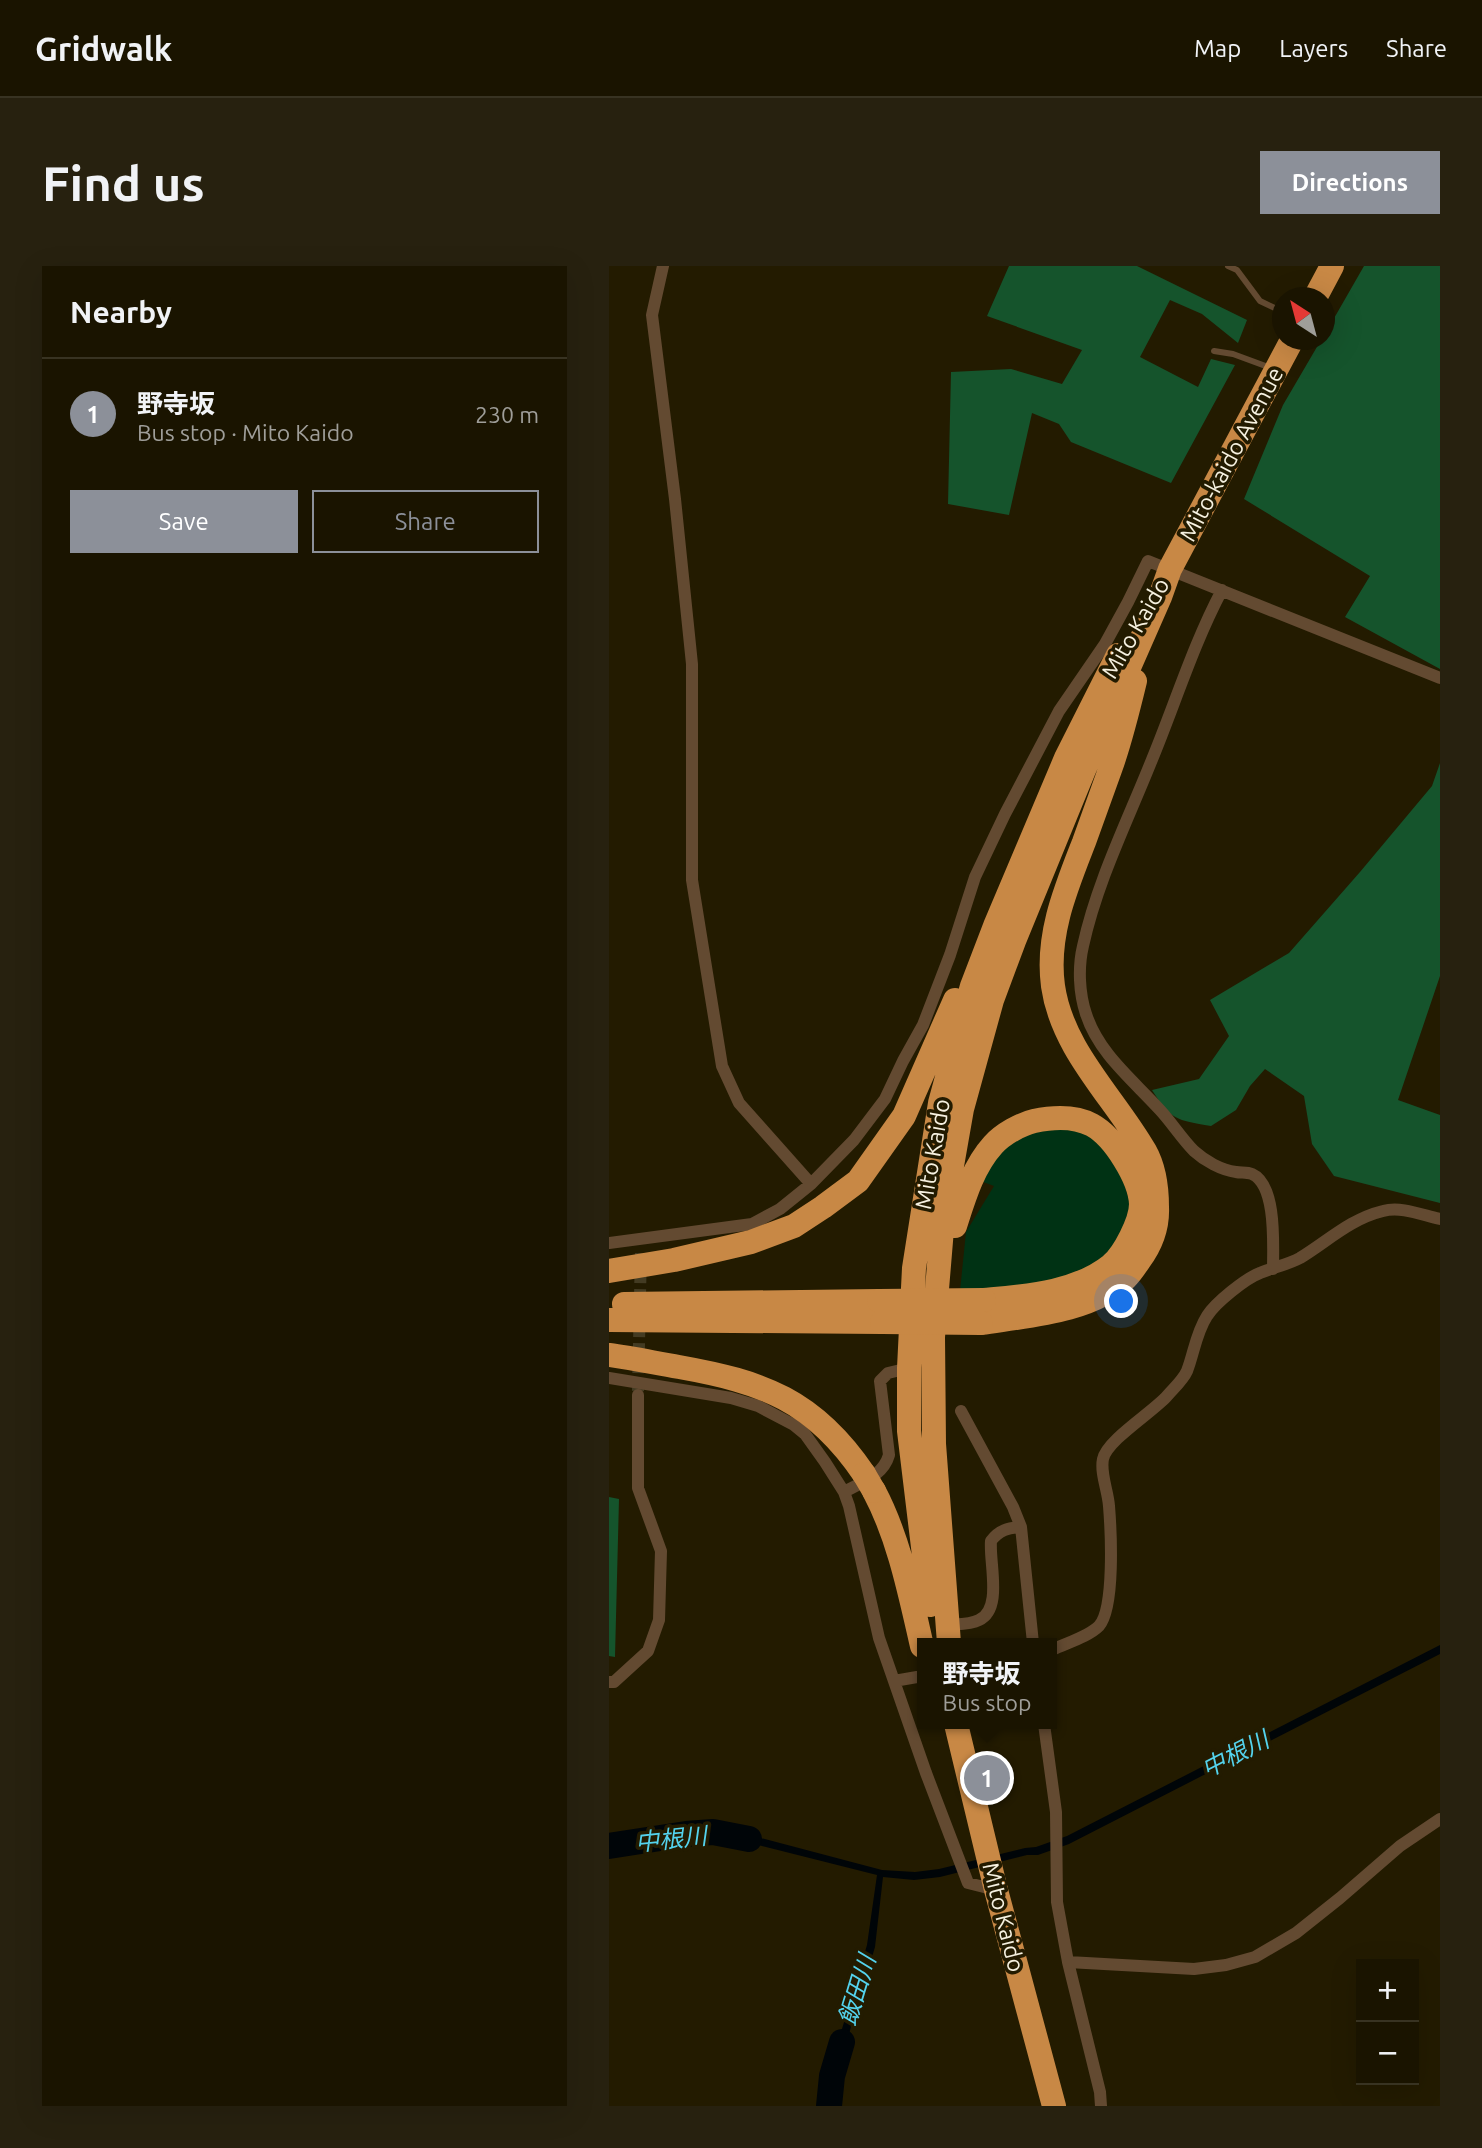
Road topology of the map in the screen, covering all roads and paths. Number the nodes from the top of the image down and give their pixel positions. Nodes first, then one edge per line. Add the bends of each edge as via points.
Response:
1 (663, 266) edge
2 (1228, 266) edge
3 (1332, 266) edge
4 (1321, 287) edge
5 (1272, 307) edge
6 (1287, 350) edge
7 (1214, 351) dead end
8 (1276, 370) junction
9 (1170, 569) junction
10 (1222, 590) junction
11 (1145, 632) junction
12 (1440, 678) edge
13 (1022, 859) junction
14 (811, 1184) junction
15 (1440, 1219) edge
16 (609, 1243) edge
17 (1273, 1269) junction
18 (609, 1271) edge
19 (609, 1304) edge
20 (880, 1311) junction
21 (983, 1311) junction
22 (609, 1320) edge
23 (609, 1355) edge
24 (909, 1368) junction
25 (609, 1378) edge
26 (933, 1389) junction
27 (638, 1395) tunnel mouth
28 (961, 1411) dead end
29 (845, 1492) junction
30 (1021, 1527) junction
31 (944, 1637) edge
32 (920, 1638) edge
33 (1032, 1638) edge
34 (1057, 1648) edge
35 (917, 1677) dead end
36 (894, 1681) junction
37 (609, 1682) edge
38 (955, 1729) edge
39 (1045, 1729) edge
40 (1440, 1819) edge
41 (996, 1890) junction
42 (1068, 1962) junction
43 (1054, 2106) edge
44 (1101, 2106) edge

1 - 14 street via 652,316 692,664 692,880 722,1066 739,1103
2 - 5 lane via 1237,270 1260,301
3 - 4 highway
6 - 8 highway, Mito-kaido Avenue
7 - 8 lane
8 - 9 highway, Mito-kaido Avenue
9 - 10 street
9 - 11 highway, Mito Kaido
9 - 13 highway, Mito Kaido via 1101,686
9 - 14 street via 1148,561 1105,644 1059,711 975,877 923,1025 885,1099 854,1140
10 - 12 street
10 - 17 street via 1108,865 1082,947 1079,974 1086,1013 1099,1045 1193,1150 1212,1164 1260,1180 1271,1211
11 - 21 highway via 1113,763 1069,880 1051,946 1053,986 1067,1034 1147,1155 1157,1195 1154,1235 1126,1279 1103,1294 1070,1308
11 - 26 highway, Mito Kaido via 1024,917 975,1055 943,1217
13 - 18 highway via 988,922 904,1116 858,1181 794,1226 751,1242
13 - 24 highway, Mito Kaido via 972,986 940,1103 914,1268
14 - 16 street via 752,1224 642,1244
15 - 17 street via 1395,1209 1383,1211 1354,1222 1300,1258
17 - 34 street via 1258,1273 1213,1309 1178,1384 1109,1447 1103,1458 1109,1505 1108,1609 1098,1628
19 - 20 highway
20 - 21 highway, bridge
20 - 22 highway
21 - 26 highway via 1089,1278 1112,1264 1129,1240 1141,1205 1138,1187 1116,1148 1092,1125 1076,1119 1027,1123 995,1142 983,1158 964,1196 953,1233
23 - 32 highway via 717,1374 773,1391 816,1419 839,1441 869,1483 888,1525
24 - 29 street via 888,1373 880,1381 887,1461 878,1475
24 - 31 highway, Mito Kaido via 909,1431 928,1594
25 - 29 street via 758,1406 805,1434
26 - 31 highway, Mito Kaido
27 - 37 street via 638,1488 661,1552 659,1620 648,1651
28 - 30 street
29 - 36 street
30 - 31 street via 1000,1532 991,1541 993,1597 988,1614
30 - 33 street
35 - 36 street
36 - 41 street via 968,1883
38 - 41 highway, Mito Kaido
39 - 42 street via 1056,1812 1057,1902
40 - 42 street via 1400,1846 1296,1933 1255,1957 1194,1969
41 - 43 highway, Mito Kaido
42 - 44 street

